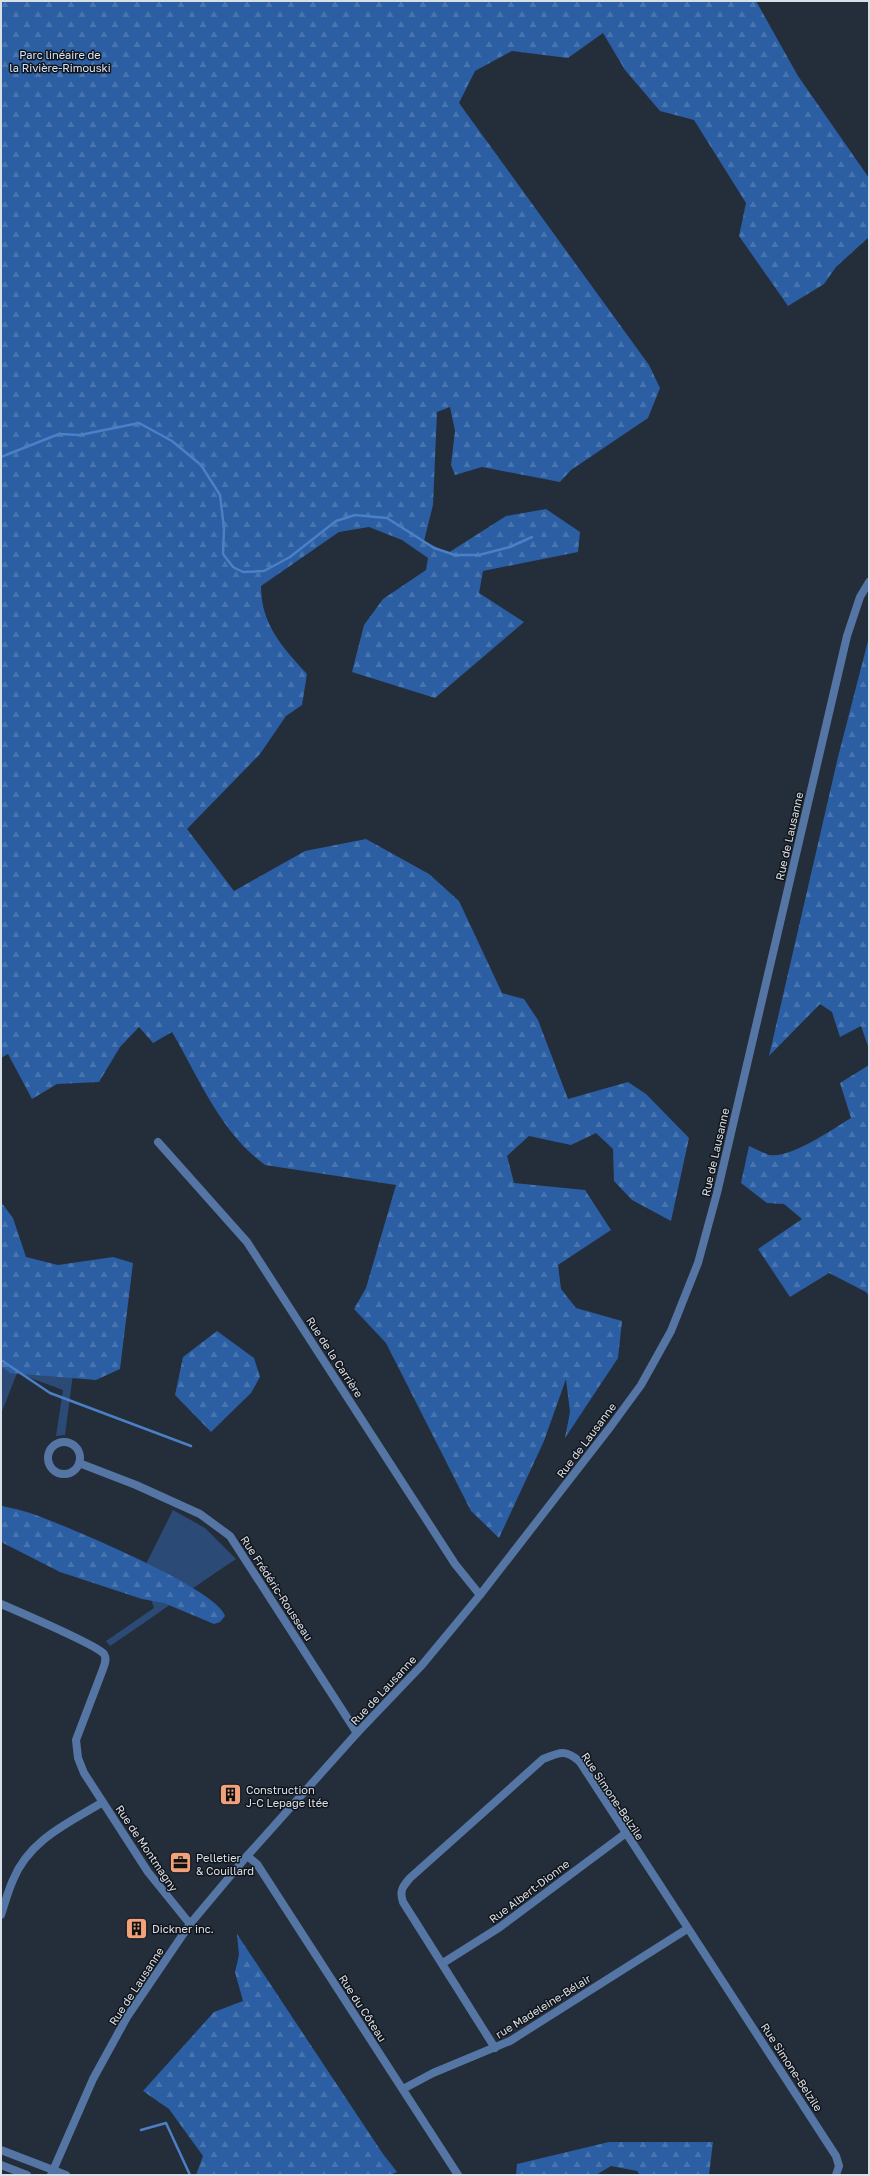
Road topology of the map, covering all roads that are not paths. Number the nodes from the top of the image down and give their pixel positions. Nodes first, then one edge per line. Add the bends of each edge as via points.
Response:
1 (869, 582) edge
2 (158, 1142) dead end
3 (79, 1463) junction
4 (480, 1595) junction
5 (1, 1604) edge
6 (357, 1733) junction
7 (103, 1802) junction
8 (626, 1833) junction
9 (247, 1856) junction
10 (1, 1915) edge
11 (190, 1924) junction
12 (687, 1929) junction
13 (443, 1963) junction
14 (495, 2048) junction
15 (403, 2089) junction
16 (1, 2150) edge
17 (1, 2165) edge
18 (52, 2173) edge
19 (27, 2175) edge
20 (66, 2175) edge
21 (458, 2175) edge
22 (836, 2175) edge

1 - 4 street, Rue de Lausanne via 860,597 847,636 717,1193 698,1263 671,1331 641,1384
2 - 4 street, Rue de la Carrière via 247,1242 455,1564
3 - 3 street via 79,1453 72,1444 56,1444 49,1451 48,1462 58,1474 73,1472
3 - 6 street, Rue Frédéric-Rousseau via 200,1514 230,1536
4 - 6 street, Rue de Lausanne via 422,1665
5 - 7 street, Rue de Montmagny via 85,1642 104,1654 106,1659 103,1669 76,1740 81,1766
6 - 9 street, Rue de Lausanne
7 - 10 street, Rue de Montmagny via 35,1846 23,1860 13,1879
7 - 11 street, Rue de Montmagny via 148,1872
8 - 12 street, Rue Simone-Belzile
8 - 13 street, Rue Albert-Dionne via 500,1927
8 - 13 street, Rue Simone-Belzile via 580,1762 572,1754 557,1753 543,1759 403,1886 400,1895 403,1902
9 - 11 street, Rue de Lausanne
9 - 15 street, Rue du Côteau via 257,1864
11 - 18 street, Rue de Lausanne via 127,2017 94,2079
12 - 14 street, rue Madeleine-Bélair
12 - 22 street, Rue Simone-Belzile via 836,2156 839,2166
13 - 14 street, Rue Simone-Belzile
14 - 15 street, rue Madeleine-Bélair via 433,2073
15 - 21 street, Rue du Côteau
16 - 18 street
17 - 19 street
18 - 20 street

